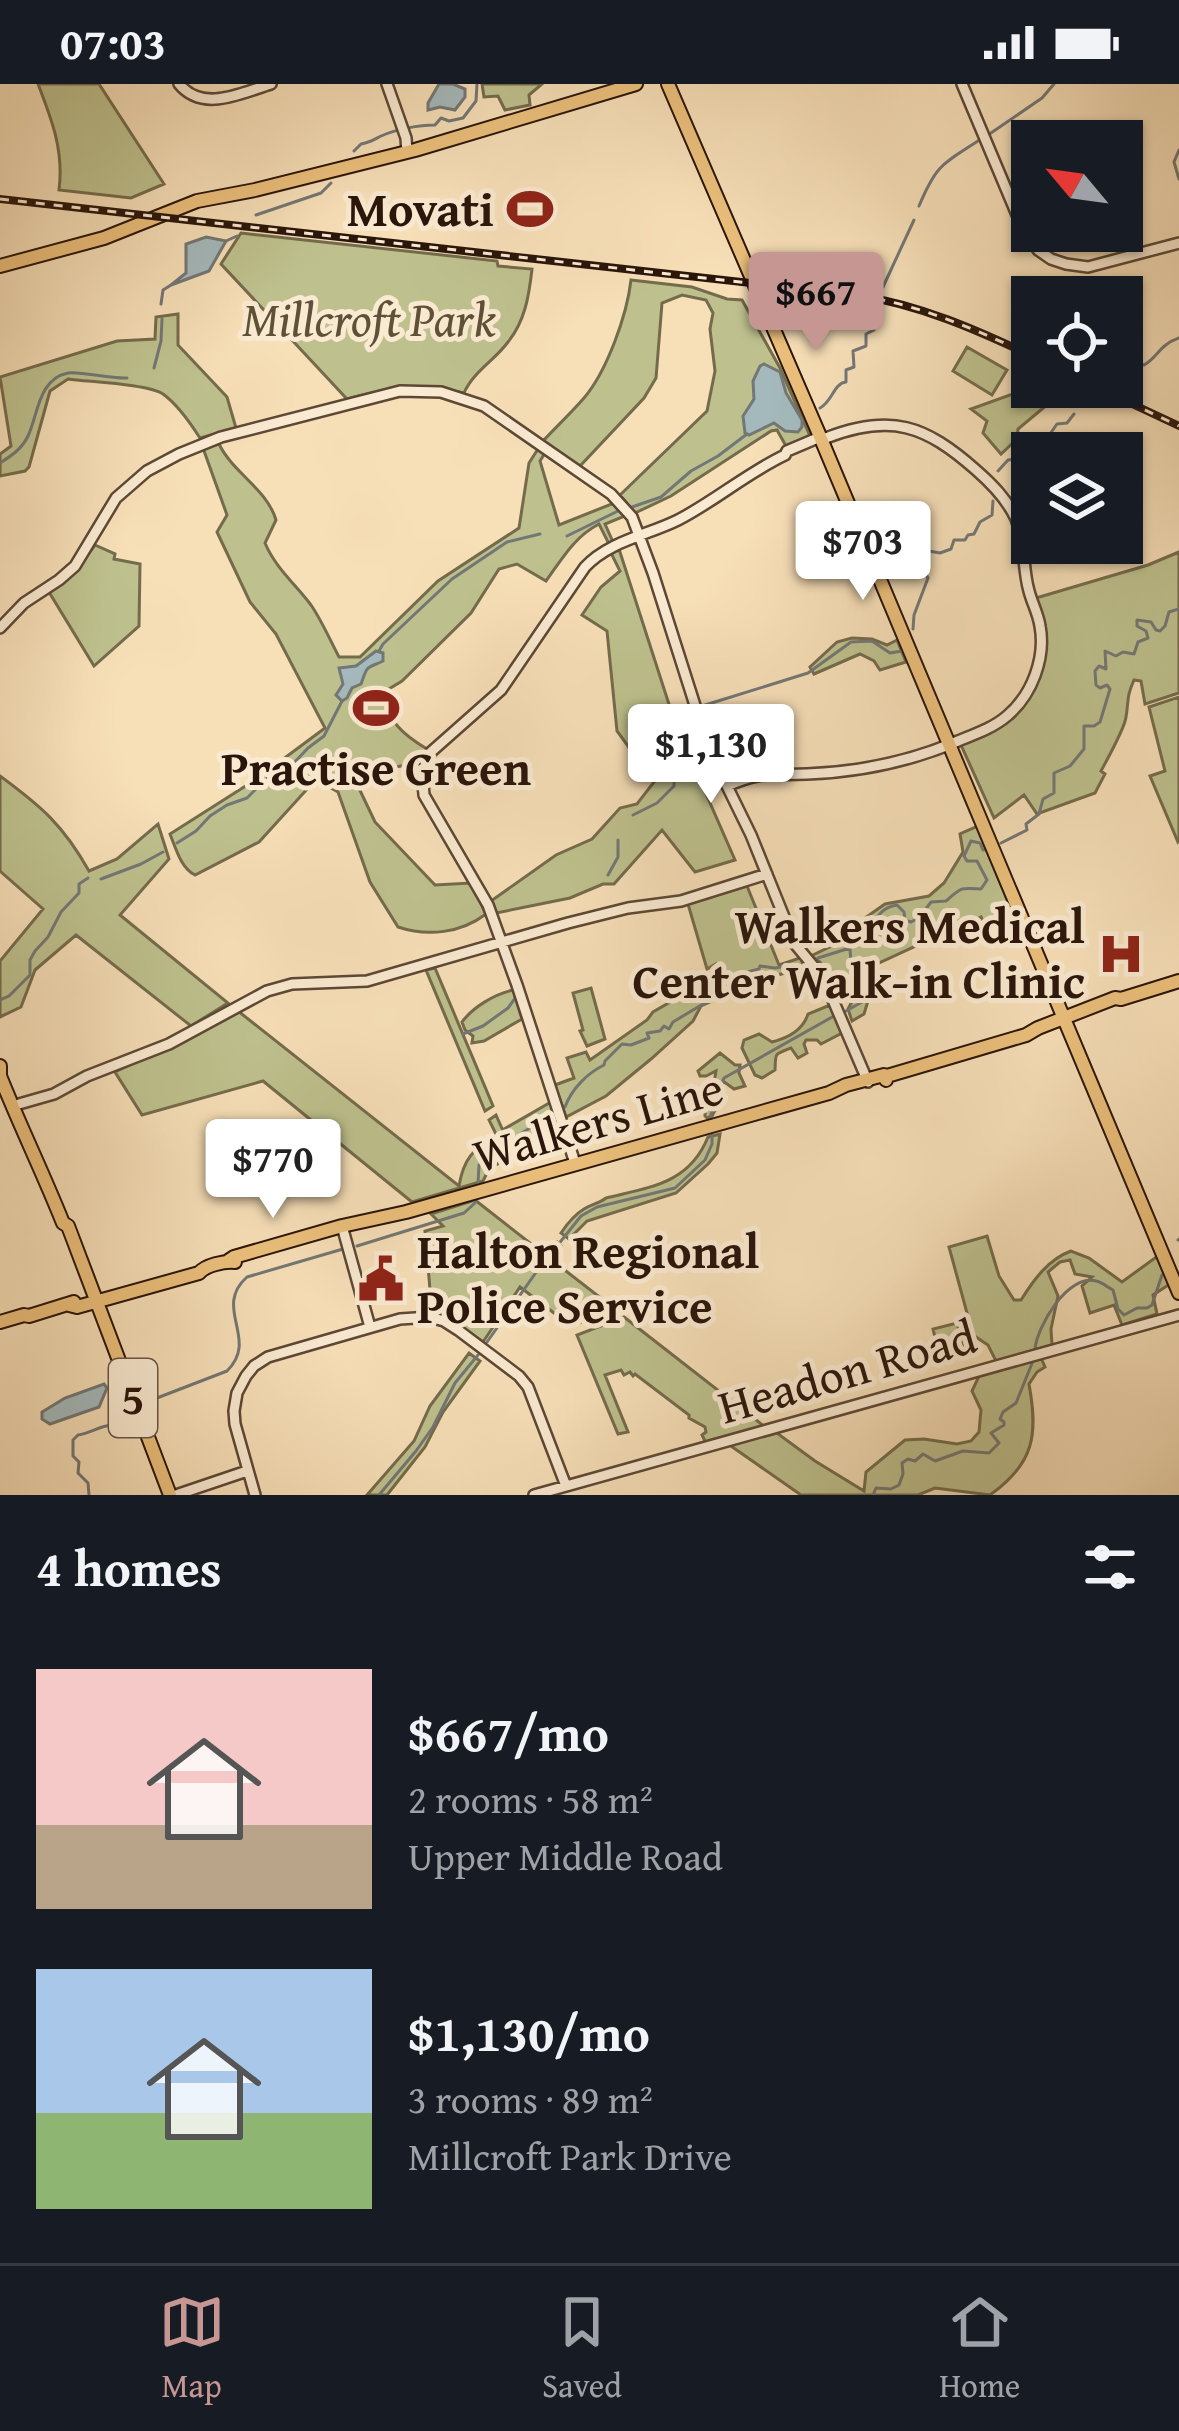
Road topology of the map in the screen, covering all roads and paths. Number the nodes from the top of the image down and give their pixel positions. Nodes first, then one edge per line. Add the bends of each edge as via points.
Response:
1 (179, 84) edge
2 (271, 84) edge
3 (616, 84) edge
4 (636, 84) edge
5 (962, 84) edge
6 (388, 86) edge
7 (672, 87) edge
8 (402, 136) junction
9 (1179, 243) edge
10 (0, 266) edge
11 (823, 439) junction
12 (640, 536) junction
13 (0, 628) edge
14 (952, 744) junction
15 (727, 786) junction
16 (766, 874) junction
17 (502, 943) junction
18 (1179, 981) edge
19 (1060, 1000) junction
20 (1091, 1010) junction
21 (1068, 1019) junction
22 (1043, 1028) junction
23 (1076, 1037) junction
24 (0, 1066) edge
25 (887, 1076) junction
26 (867, 1081) junction
27 (844, 1088) junction
28 (1098, 1093) junction
29 (15, 1106) junction
30 (574, 1163) junction
31 (343, 1229) junction
32 (1179, 1277) edge
33 (1179, 1293) edge
34 (92, 1299) junction
35 (1179, 1315) edge
36 (0, 1325) edge
37 (370, 1327) junction
38 (248, 1471) junction
39 (566, 1486) junction
40 (170, 1495) edge
41 (255, 1495) edge
42 (534, 1495) edge

1 - 2 street via 209,100
3 - 8 main road
4 - 8 main road
5 - 9 street via 1038,250 1088,267
6 - 8 street
7 - 11 main road
8 - 10 main road via 345,165 220,198 137,233
11 - 12 street
11 - 14 main road
11 - 14 street via 872,426 927,433 993,485 1017,523 1041,630 1037,669 1011,713
12 - 13 street via 614,496 484,406 441,392 400,391 221,437 158,464 113,501 75,566
12 - 15 street
12 - 17 street via 589,562 501,690 434,747 423,767 426,799
14 - 15 street via 896,764 764,773
14 - 19 main road
15 - 16 street
16 - 17 street
16 - 26 street via 795,944 824,979
17 - 29 street via 367,981 267,991 169,1044
17 - 30 street
18 - 20 main road, Walkers Line
19 - 20 main road
19 - 21 main road
19 - 22 main road
20 - 21 main road, Walkers Line
20 - 23 main road
21 - 22 main road, Walkers Line
21 - 23 main road
22 - 23 main road
22 - 25 main road, Walkers Line
23 - 28 main road
24 - 29 main road, 5
25 - 26 main road, Walkers Line
25 - 27 main road, Walkers Line
26 - 27 main road, Walkers Line
27 - 30 main road, Walkers Line
28 - 32 main road
28 - 33 main road
29 - 34 main road, 5
30 - 31 main road, Walkers Line
31 - 34 main road, Walkers Line
31 - 37 street
34 - 36 main road, Walkers Line
34 - 40 main road, 5
35 - 39 street, Headon Road
37 - 38 street via 254,1366 234,1411
37 - 39 street via 417,1316 444,1321 506,1366 528,1387
38 - 40 street
38 - 41 street
39 - 42 street, Headon Road

